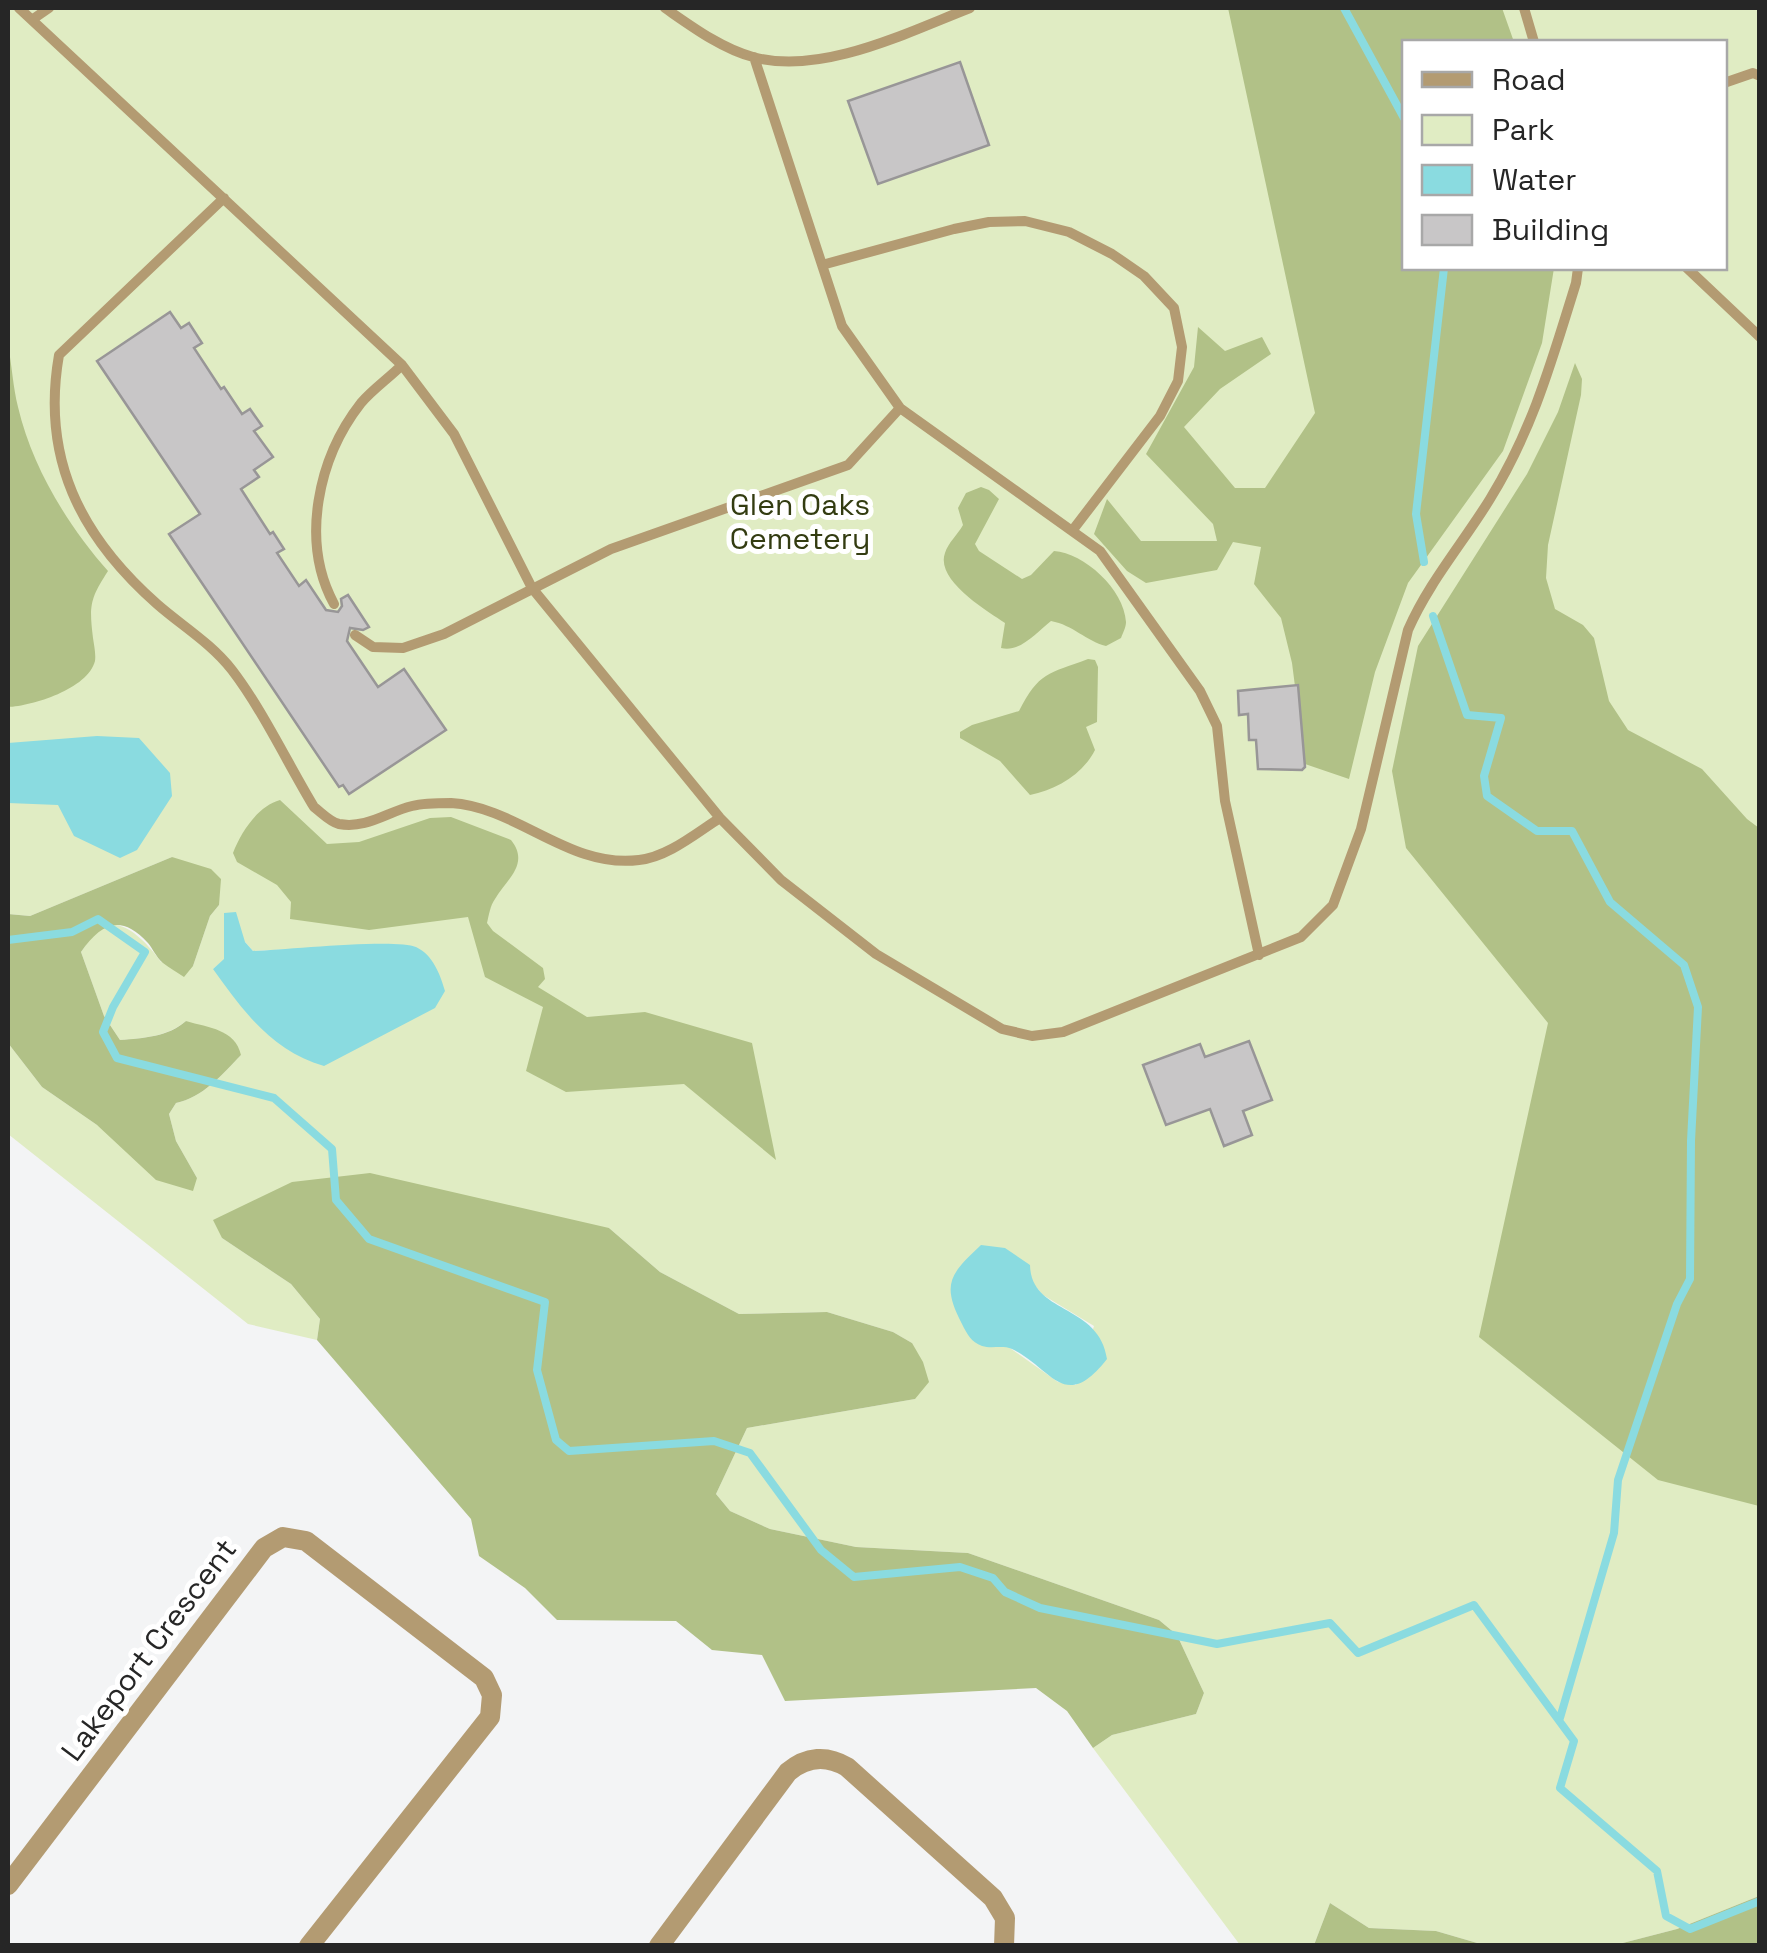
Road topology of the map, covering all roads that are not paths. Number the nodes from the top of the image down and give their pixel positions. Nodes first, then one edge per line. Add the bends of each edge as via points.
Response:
1 (19, 8) edge
2 (48, 8) edge
3 (665, 8) edge
4 (970, 8) edge
5 (1524, 8) edge
6 (33, 19) junction
7 (1533, 40) edge
8 (754, 57) junction
9 (1760, 76) edge
10 (1727, 81) edge
11 (224, 198) junction
12 (822, 265) junction
13 (1578, 270) edge
14 (1689, 270) edge
15 (1760, 337) edge
16 (402, 365) junction
17 (900, 408) junction
18 (1072, 530) junction
19 (532, 588) junction
20 (334, 604) dead end
21 (356, 635) dead end
22 (720, 818) junction
23 (1259, 954) junction
24 (8, 1886) edge
25 (309, 1946) edge
26 (659, 1946) edge
27 (1004, 1946) edge

1 - 6 lane
2 - 6 lane
3 - 8 lane
4 - 8 lane via 810,62
5 - 7 lane
6 - 11 lane
8 - 12 lane
9 - 10 lane
11 - 16 lane
11 - 22 lane via 59,354 54,430 68,485 94,536 125,574 232,669 314,808 336,824 362,825 414,805 454,803 502,816 572,852 642,860
12 - 17 lane via 842,326
12 - 18 lane via 954,228 1024,221 1068,232 1144,276 1174,308 1182,347 1178,380 1160,416
13 - 23 lane via 1532,422 1408,630 1361,829 1334,905 1301,937
14 - 15 lane
16 - 19 lane via 454,434
16 - 20 lane via 362,402 323,480 316,523 320,566
17 - 18 lane
17 - 19 lane via 848,465 611,549
18 - 23 lane via 1100,551 1200,692 1216,726 1225,802
19 - 21 lane via 403,648 372,647
19 - 22 lane
22 - 23 lane via 781,880 876,954 1002,1030 1062,1032
24 - 25 street, Lakeport Crescent via 264,1548 283,1537 306,1541 484,1678 492,1695 490,1717
26 - 27 street via 788,1772 816,1758 847,1766 992,1898 1005,1918

